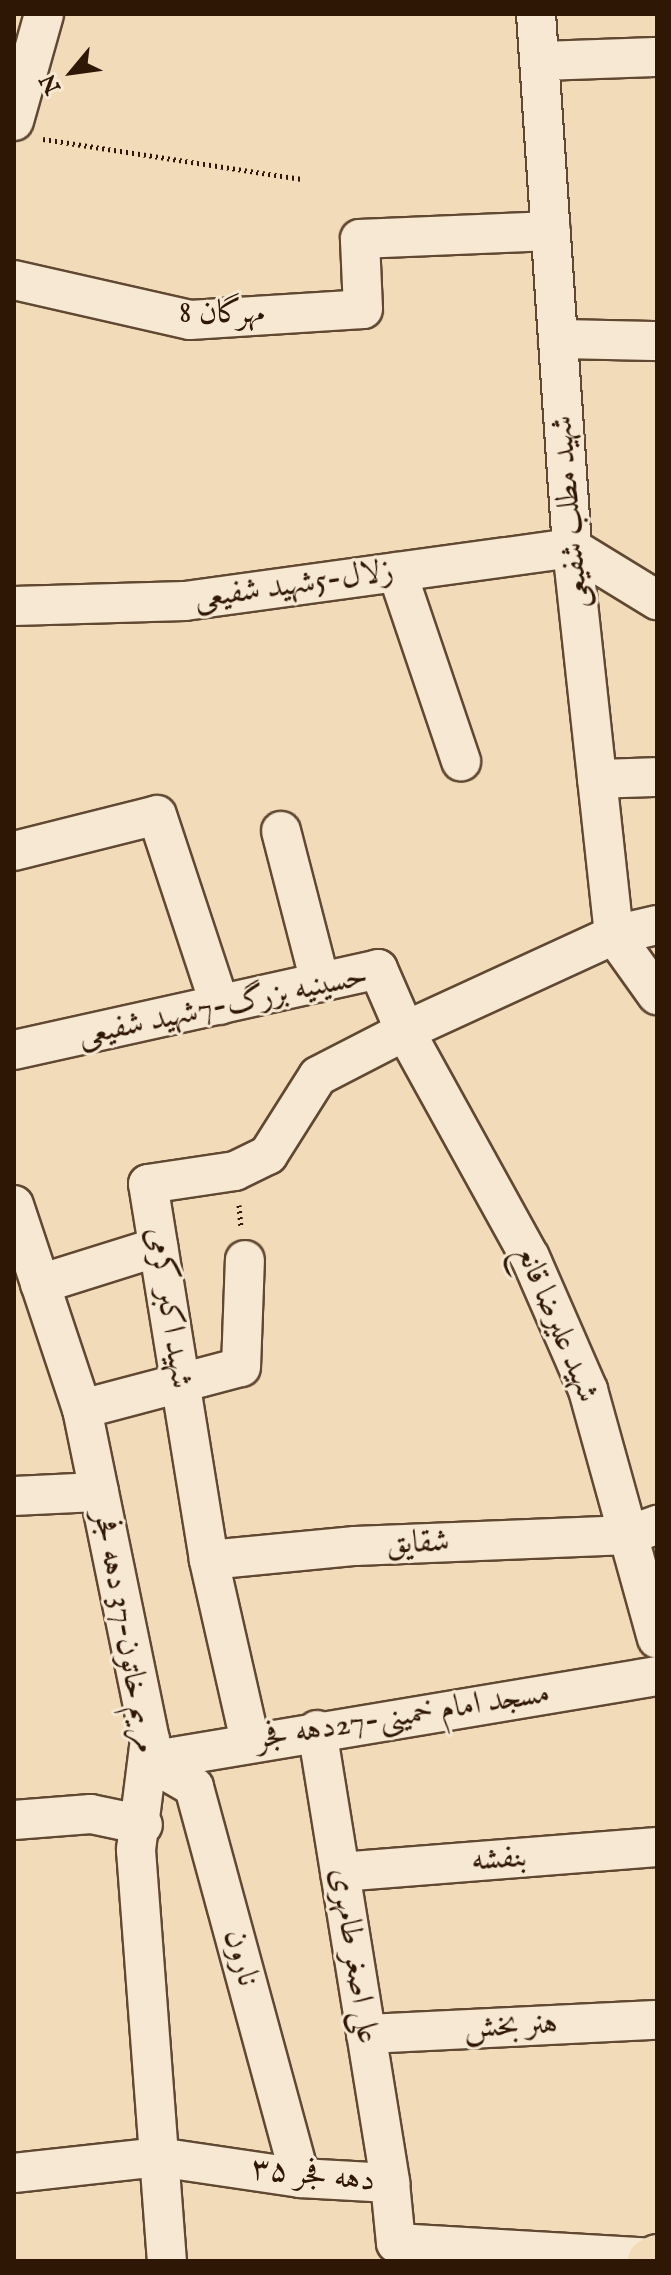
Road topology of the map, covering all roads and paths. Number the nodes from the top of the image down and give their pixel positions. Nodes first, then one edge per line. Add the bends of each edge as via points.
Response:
1 (44, 14) edge
2 (536, 14) edge
3 (657, 57) edge
4 (540, 61) junction
5 (22, 129) edge
6 (302, 179) dead end
7 (551, 231) junction
8 (14, 280) edge
9 (558, 339) junction
10 (657, 341) edge
11 (572, 548) junction
12 (397, 572) junction
13 (657, 600) edge
14 (14, 606) edge
15 (461, 761) dead end
16 (657, 777) edge
17 (597, 779) junction
18 (281, 831) dead end
19 (14, 851) edge
20 (657, 925) edge
21 (614, 935) junction
22 (320, 982) junction
23 (657, 995) edge
24 (220, 1005) junction
25 (405, 1031) junction
26 (14, 1050) edge
27 (235, 1171) junction
28 (14, 1205) edge
29 (158, 1247) junction
30 (245, 1260) joint
31 (40, 1284) junction
32 (179, 1381) junction
33 (82, 1409) junction
34 (99, 1492) junction
35 (14, 1496) edge
36 (643, 1530) edge
37 (209, 1560) junction
38 (657, 1639) edge
39 (657, 1676) edge
40 (317, 1730) junction
41 (250, 1741) junction
42 (149, 1761) junction
43 (14, 1820) edge
44 (143, 1825) junction
45 (657, 1847) edge
46 (340, 1872) junction
47 (657, 2020) edge
48 (366, 2034) junction
49 (158, 2157) junction
50 (14, 2173) edge
51 (300, 2178) junction
52 (390, 2183) junction
53 (654, 2259) edge
54 (167, 2261) edge

1 - 5 street
2 - 4 street, شهید مطلب شفیعی
3 - 4 street
4 - 7 street, شهید مطلب شفیعی
5 - 6 path
7 - 8 street, مهرگان 8 via 360,239 363,309 190,320
7 - 9 street, شهید مطلب شفیعی
9 - 10 street
9 - 11 street, شهید مطلب شفیعی
11 - 12 street, زلال-5شهید شفیعی
11 - 13 street
11 - 17 street, شهید مطلب شفیعی
12 - 14 street, زلال-5شهید شفیعی via 185,601
12 - 15 street
16 - 17 street
17 - 21 street, شهید مطلب شفیعی
18 - 22 street
19 - 24 street via 157,815
20 - 21 street
21 - 23 street, شهید مطلب شفیعی
21 - 25 street
22 - 24 street, حسینیه بزرگ-7شهید شفیعی
22 - 25 street, حسینیه بزرگ-7شهید شفیعی via 378,969
24 - 26 street, حسینیه بزرگ-7شهید شفیعی
25 - 27 street, شهید اکبر کرمی via 318,1076 268,1155
25 - 36 street, شهید علیرضا قانع via 530,1257
27 - 29 street, شهید اکبر کرمی via 148,1184
27 - 30 path
28 - 31 street, مریم خاتون-37 دهه فجر
29 - 31 street
29 - 32 street, شهید اکبر کرمی
30 - 32 street via 241,1367
31 - 33 street, مریم خاتون-37 دهه فجر
32 - 33 street
32 - 37 street, شهید اکبر کرمی
33 - 34 street, مریم خاتون-37 دهه فجر
34 - 35 street
34 - 42 street, مریم خاتون-37 دهه فجر via 150,1739
36 - 37 street, شقایق
36 - 38 street, شهید علیرضا قانع
37 - 41 street, شهید اکبر کرمی
39 - 40 street, مسجد امام خمینی-27دهه فجر
40 - 41 street, مسجد امام خمینی-27دهه فجر
40 - 46 street, علی اصغر طامهری
41 - 42 street, مسجد امام خمینی-27دهه فجر
42 - 44 street, مریم خاتون-37 دهه فجر
42 - 51 street, نارون via 194,1787
43 - 44 street via 91,1814
44 - 49 street, مریم خاتون-37 دهه فجر via 136,1850
45 - 46 street, بنفشه
46 - 48 street, علی اصغر طامهری
47 - 48 street, هنر بخش
48 - 52 street, علی اصغر طامهری
49 - 50 street, دهه فجر ۳۵
49 - 51 street, دهه فجر ۳۵
49 - 54 street, مریم خاتون-37 دهه فجر
51 - 52 street, دهه فجر ۳۵
52 - 53 street, دهه فجر ۳۵ via 396,2243

